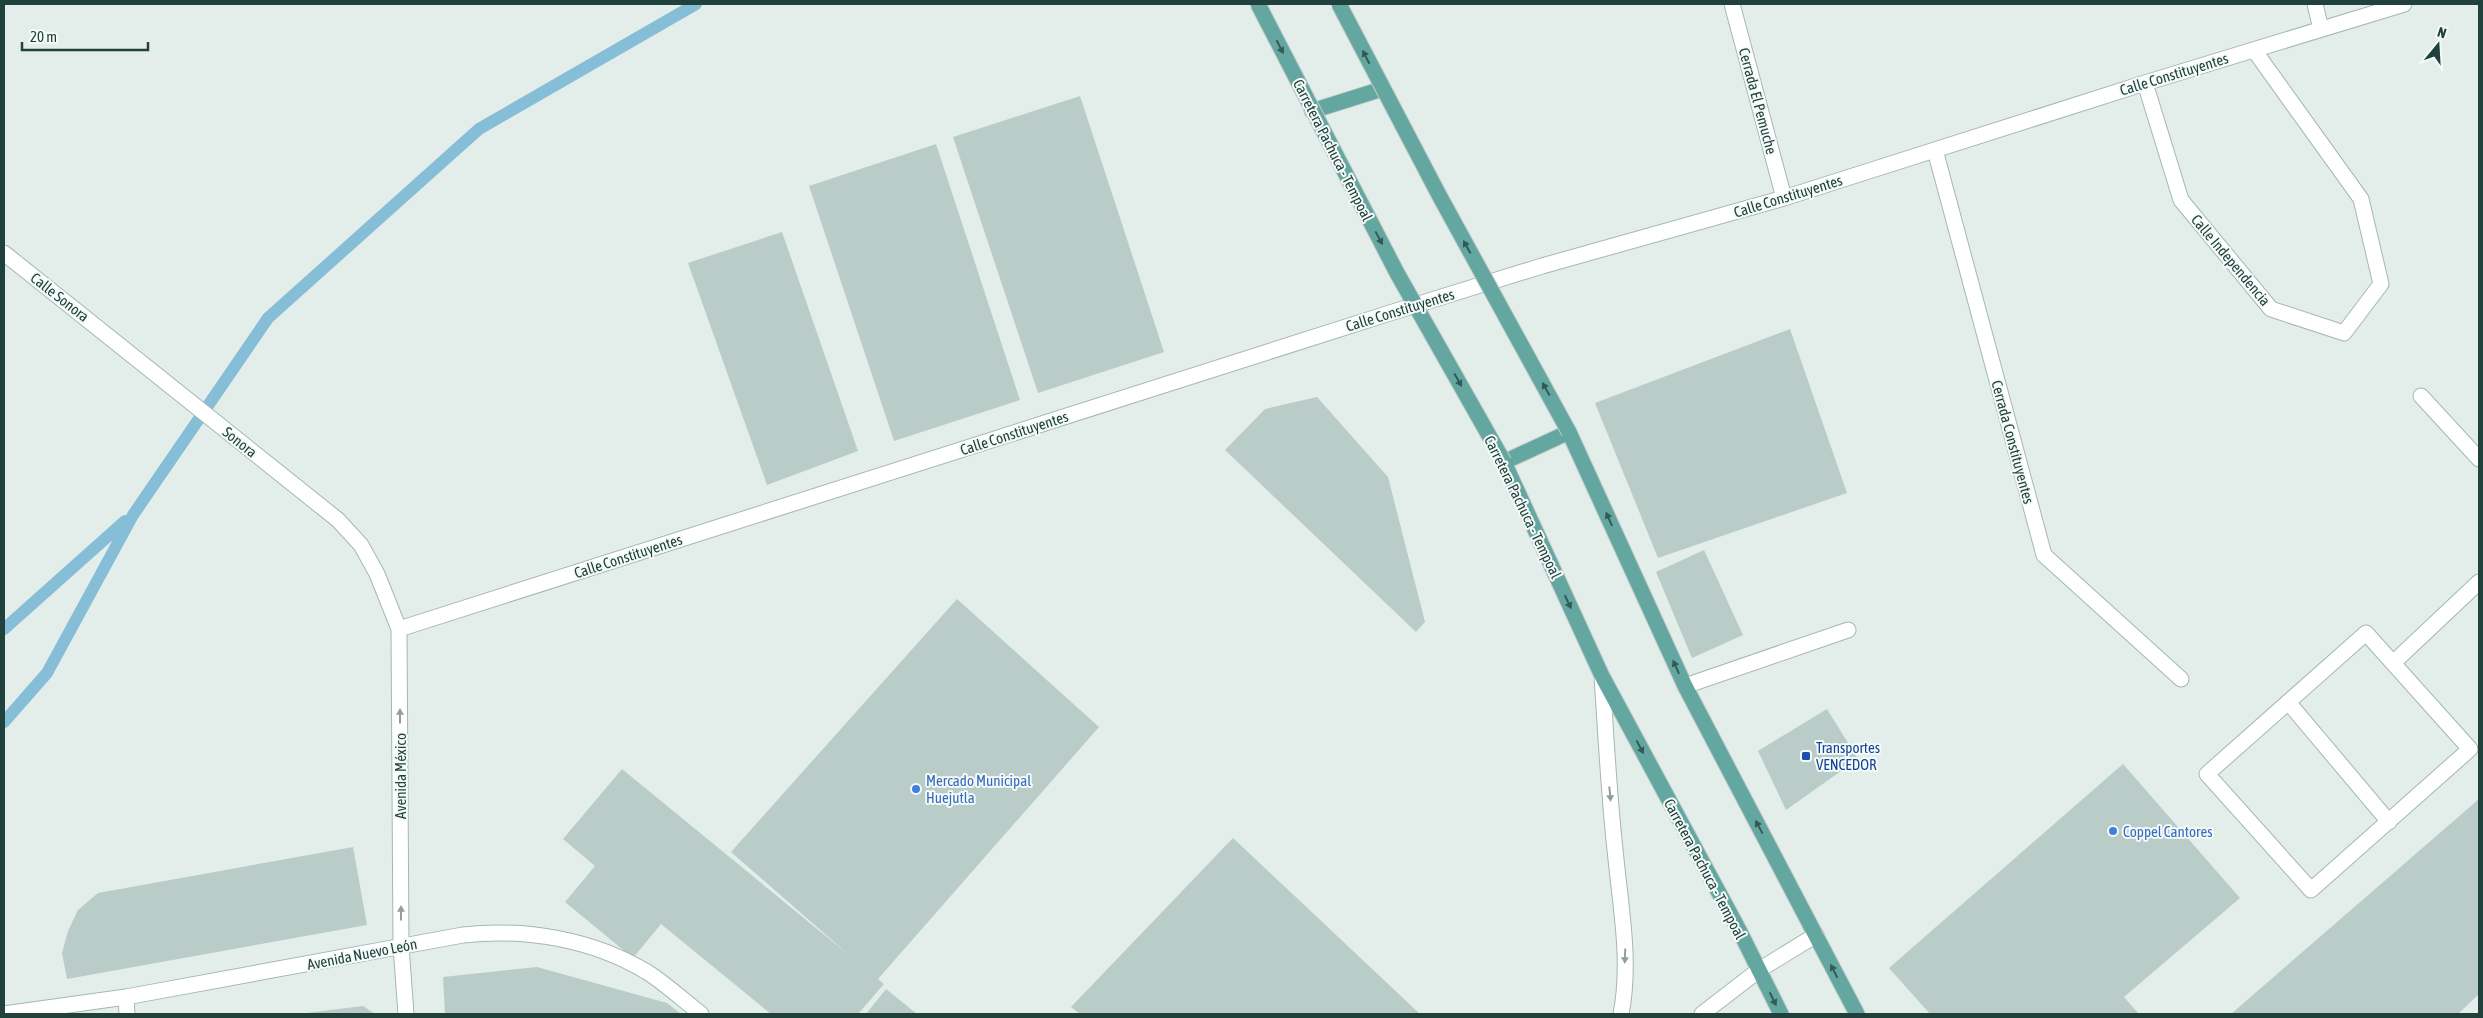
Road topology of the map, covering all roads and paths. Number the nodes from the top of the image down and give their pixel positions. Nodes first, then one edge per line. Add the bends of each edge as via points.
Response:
1 (1258, 4) edge
2 (1340, 4) edge
3 (1732, 4) edge
4 (2315, 4) edge
5 (2404, 4) edge
6 (2321, 29) junction
7 (2254, 50) junction
8 (2145, 83) junction
9 (1382, 89) junction
10 (1312, 111) junction
11 (1935, 150) junction
12 (1784, 198) junction
13 (4, 253) edge
14 (116, 342) joint
15 (2421, 396) dead end
16 (1569, 432) junction
17 (2479, 459) edge
18 (1504, 462) junction
19 (361, 545) joint
20 (2479, 582) edge
21 (400, 630) junction
22 (1848, 630) dead end
23 (2393, 664) junction
24 (1602, 676) junction
25 (2181, 679) dead end
26 (1684, 686) junction
27 (2288, 702) junction
28 (2389, 822) junction
29 (1816, 935) junction
30 (401, 946) junction
31 (1759, 970) junction
32 (126, 997) junction
33 (7, 1014) edge
34 (127, 1014) edge
35 (406, 1014) edge
36 (701, 1014) edge
37 (1621, 1014) edge
38 (1702, 1014) edge
39 (1781, 1014) edge
40 (1857, 1014) edge

1 -> 10 main road, Carretera Pachuca - Tempoal, bridge
9 -> 2 main road, bridge
3 - 12 street, Cerrada El Pemuche
4 - 6 street
5 - 6 street, Calle Constituyentes
6 - 7 street, Calle Constituyentes
7 - 8 street, Calle Constituyentes
7 - 8 street, Calle Independencia via 2361,199 2381,284 2344,333 2271,309 2181,200
8 - 11 street, Calle Constituyentes
9 - 10 main road
16 -> 9 main road, bridge
10 -> 18 main road, Carretera Pachuca - Tempoal, bridge via 1397,273
11 - 12 street, Calle Constituyentes
11 - 25 street, Cerrada Constituyentes via 2044,555
12 - 21 street, Calle Constituyentes via 1393,312
13 - 14 street, Calle Sonora
14 - 19 street, Sonora via 338,520
15 - 17 street
16 - 18 main road
26 -> 16 main road
18 -> 24 main road, Carretera Pachuca - Tempoal
19 - 21 street, Avenida México
20 - 23 street
30 -> 21 street, Avenida México
22 - 26 street
23 - 27 street via 2366,633
23 - 28 street via 2470,750
24 -> 31 main road, Carretera Pachuca - Tempoal
24 -> 37 street via 1608,779 1625,937
29 -> 26 main road
27 - 28 street
27 - 28 street via 2207,774 2311,890
29 - 31 street
40 -> 29 main road
30 - 32 street, Avenida Nuevo León
30 - 35 street, Avenida México
30 - 36 street, Avenida Nuevo León via 487,932 525,933 589,945 647,972
31 - 38 street
31 -> 39 main road, Carretera Pachuca - Tempoal
32 - 33 street, Avenida Nuevo León
32 - 34 street

